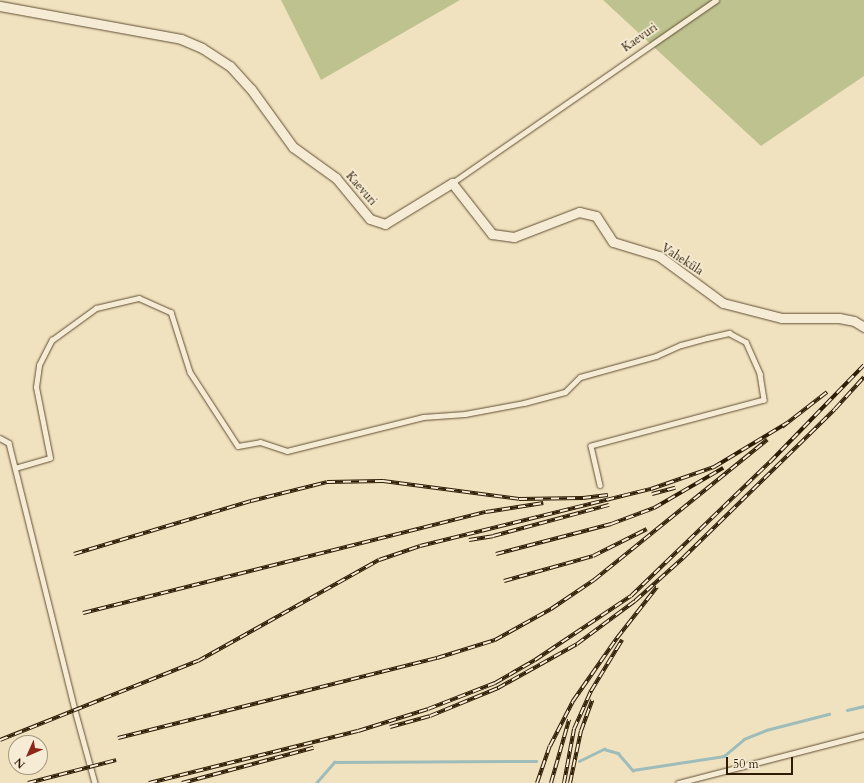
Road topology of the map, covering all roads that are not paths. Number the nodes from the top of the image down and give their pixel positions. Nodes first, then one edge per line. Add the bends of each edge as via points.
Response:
1 (716, 0) edge
2 (0, 6) edge
3 (452, 183) junction
4 (864, 327) edge
5 (0, 438) edge
6 (15, 468) junction
7 (600, 485) dead end
8 (864, 735) edge
9 (95, 783) edge
10 (678, 783) edge

1 - 3 lane, Kaevuri
2 - 3 street, Kaevuri via 174,38 202,48 230,66 251,89 293,147 336,178 370,218 385,224 394,221
3 - 4 street, Vaheküla via 492,234 514,237 579,212 596,216 613,242 659,256 723,303 782,318 839,318 854,321
5 - 6 lane via 9,443
6 - 7 lane via 50,458 36,387 39,365 52,340 96,308 138,298 171,312 190,372 238,446 260,442 287,450 423,417 465,414 524,403 565,392 580,377 656,356 681,345 707,338 729,333 746,342 760,374 764,400 591,446
6 - 9 lane
8 - 10 lane

